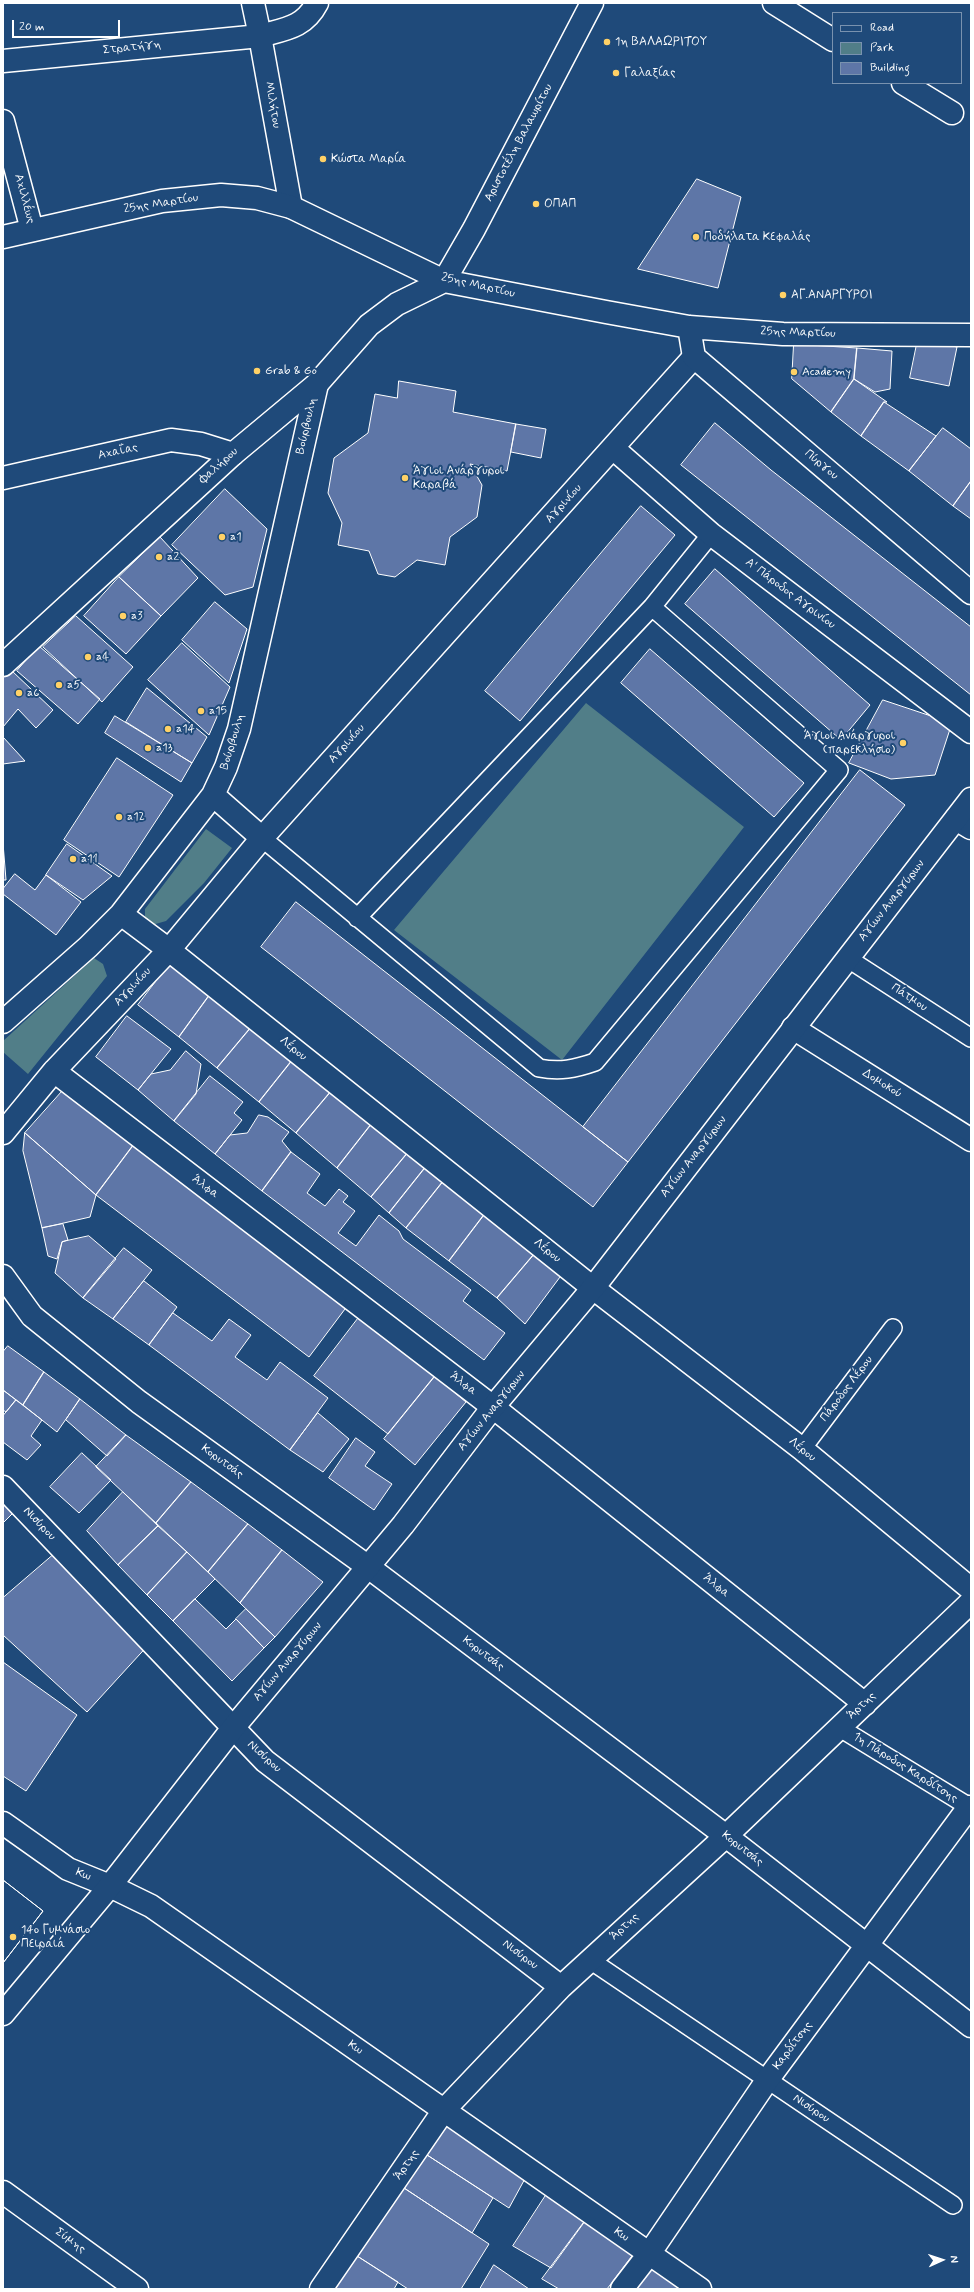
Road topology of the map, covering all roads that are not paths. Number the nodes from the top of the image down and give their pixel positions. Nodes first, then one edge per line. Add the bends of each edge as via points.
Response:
1 (253, 3) edge
2 (317, 3) edge
3 (592, 3) edge
4 (774, 3) edge
5 (260, 36) junction
6 (832, 39) edge
7 (3, 61) edge
8 (905, 84) edge
9 (952, 113) dead end
10 (3, 121) edge
11 (290, 207) junction
12 (32, 230) junction
13 (3, 236) edge
14 (444, 281) junction
15 (689, 327) junction
16 (971, 335) edge
17 (694, 357) junction
18 (317, 384) junction
19 (614, 449) junction
20 (232, 454) junction
21 (3, 478) edge
22 (712, 534) junction
23 (971, 593) edge
24 (652, 607) junction
25 (3, 665) edge
26 (971, 732) edge
27 (212, 795) junction
28 (971, 799) edge
29 (964, 824) edge
30 (262, 838) junction
31 (121, 914) junction
32 (357, 918) junction
33 (169, 950) junction
34 (847, 958) junction
35 (3, 1022) edge
36 (793, 1028) junction
37 (971, 1038) edge
38 (54, 1071) junction
39 (3, 1133) edge
40 (971, 1140) edge
41 (3, 1276) edge
42 (593, 1288) junction
43 (892, 1328) dead end
44 (493, 1408) junction
45 (802, 1449) junction
46 (3, 1487) edge
47 (367, 1566) junction
48 (971, 1589) edge
49 (971, 1602) edge
50 (865, 1704) junction
51 (233, 1728) junction
52 (840, 1728) junction
53 (970, 1808) edge
54 (3, 1823) edge
55 (726, 1836) junction
56 (110, 1886) junction
57 (867, 1947) junction
58 (590, 1960) junction
59 (561, 1987) junction
60 (3, 2014) edge
61 (971, 2026) edge
62 (768, 2079) junction
63 (444, 2110) junction
64 (3, 2192) edge
65 (953, 2205) dead end
66 (649, 2254) junction
67 (137, 2289) edge
68 (321, 2289) edge
69 (622, 2289) edge
70 (700, 2289) edge

1 - 5 street, Μιλήτου
2 - 5 street, Στρατήγη via 300,24
3 - 14 street, Αριστοτέλη Βαλαωρίτου via 474,229
4 - 6 street
5 - 7 street, Στρατήγη
5 - 11 street, Μιλήτου
8 - 9 street
10 - 12 street, Αχιλλέως
11 - 12 street, 25ης Μαρτίου via 257,198 221,195 162,201
11 - 14 street, 25ης Μαρτίου
12 - 13 street, 25ης Μαρτίου
14 - 15 street, 25ης Μαρτίου
14 - 18 street, Φαλήρου via 397,304 369,325
15 - 16 street, 25ης Μαρτίου via 802,335
15 - 17 street
17 - 19 street, Αγρινίου
17 - 23 street, Πύργου
18 - 20 street, Φαλήρου
18 - 27 street, Βούρβουλη via 238,729 226,767
19 - 22 street, Α' Πάροδος Αγρινίου
19 - 30 street, Αγρινίου
20 - 21 street, Αχαΐας via 201,444 171,440
20 - 25 street, Φαλήρου
22 - 24 lane
22 - 26 street, Α' Πάροδος Αγρινίου
24 - 32 lane
24 - 32 lane via 839,770 595,1062 570,1070 539,1068
27 - 30 street
27 - 31 street, Βούρβουλη
28 - 29 street, Αγίων Αναργύρων
29 - 34 street, Αγίων Αναργύρων
30 - 32 lane
30 - 33 street, Αγρινίου
31 - 33 street, Λέρου
31 - 35 street, Βούρβουλη via 88,947
33 - 38 street, Αγρινίου
33 - 42 street, Λέρου
34 - 36 street, Αγίων Αναργύρων
34 - 37 lane, Πάτμου
36 - 40 street, Δομοκού
36 - 42 street, Αγίων Αναργύρων
38 - 39 street, Αγρινίου
38 - 44 street, Άλφα
41 - 47 street, Κορυτσάς via 32,1316 139,1402
42 - 44 street, Αγίων Αναργύρων
42 - 45 street, Λέρου
43 - 45 lane, Πάροδος Λέρου
44 - 47 street, Αγίων Αναργύρων via 403,1525
44 - 50 street, Άλφα
45 - 48 street, Λέρου
46 - 51 street, Νισύρου
47 - 51 street, Αγίων Αναργύρων
47 - 55 street, Κορυτσάς
49 - 50 street, Άρτης
50 - 52 street, Άρτης
51 - 56 street, Αγίων Αναργύρων
51 - 59 street, Νισύρου via 265,1761
52 - 53 lane, 1η Πάροδος Καρδίτσης
52 - 55 street, Άρτης
53 - 57 street, Καρδίτσης
54 - 56 street, Κω via 68,1869
55 - 57 street, Κορυτσάς
55 - 58 street, Άρτης
56 - 60 street, Αγίων Αναργύρων
56 - 63 street, Κω via 151,1906
57 - 61 street, Κορυτσάς
57 - 62 street, Καρδίτσης
58 - 59 street, Άρτης
58 - 62 lane, Νισύρου
59 - 63 street, Άρτης
62 - 65 lane, Νισύρου
62 - 66 street, Καρδίτσης
63 - 66 street, Κω
63 - 68 street, Άρτης
64 - 67 street, Σύμης
66 - 69 street, Καρδίτσης
66 - 70 street, Κω

